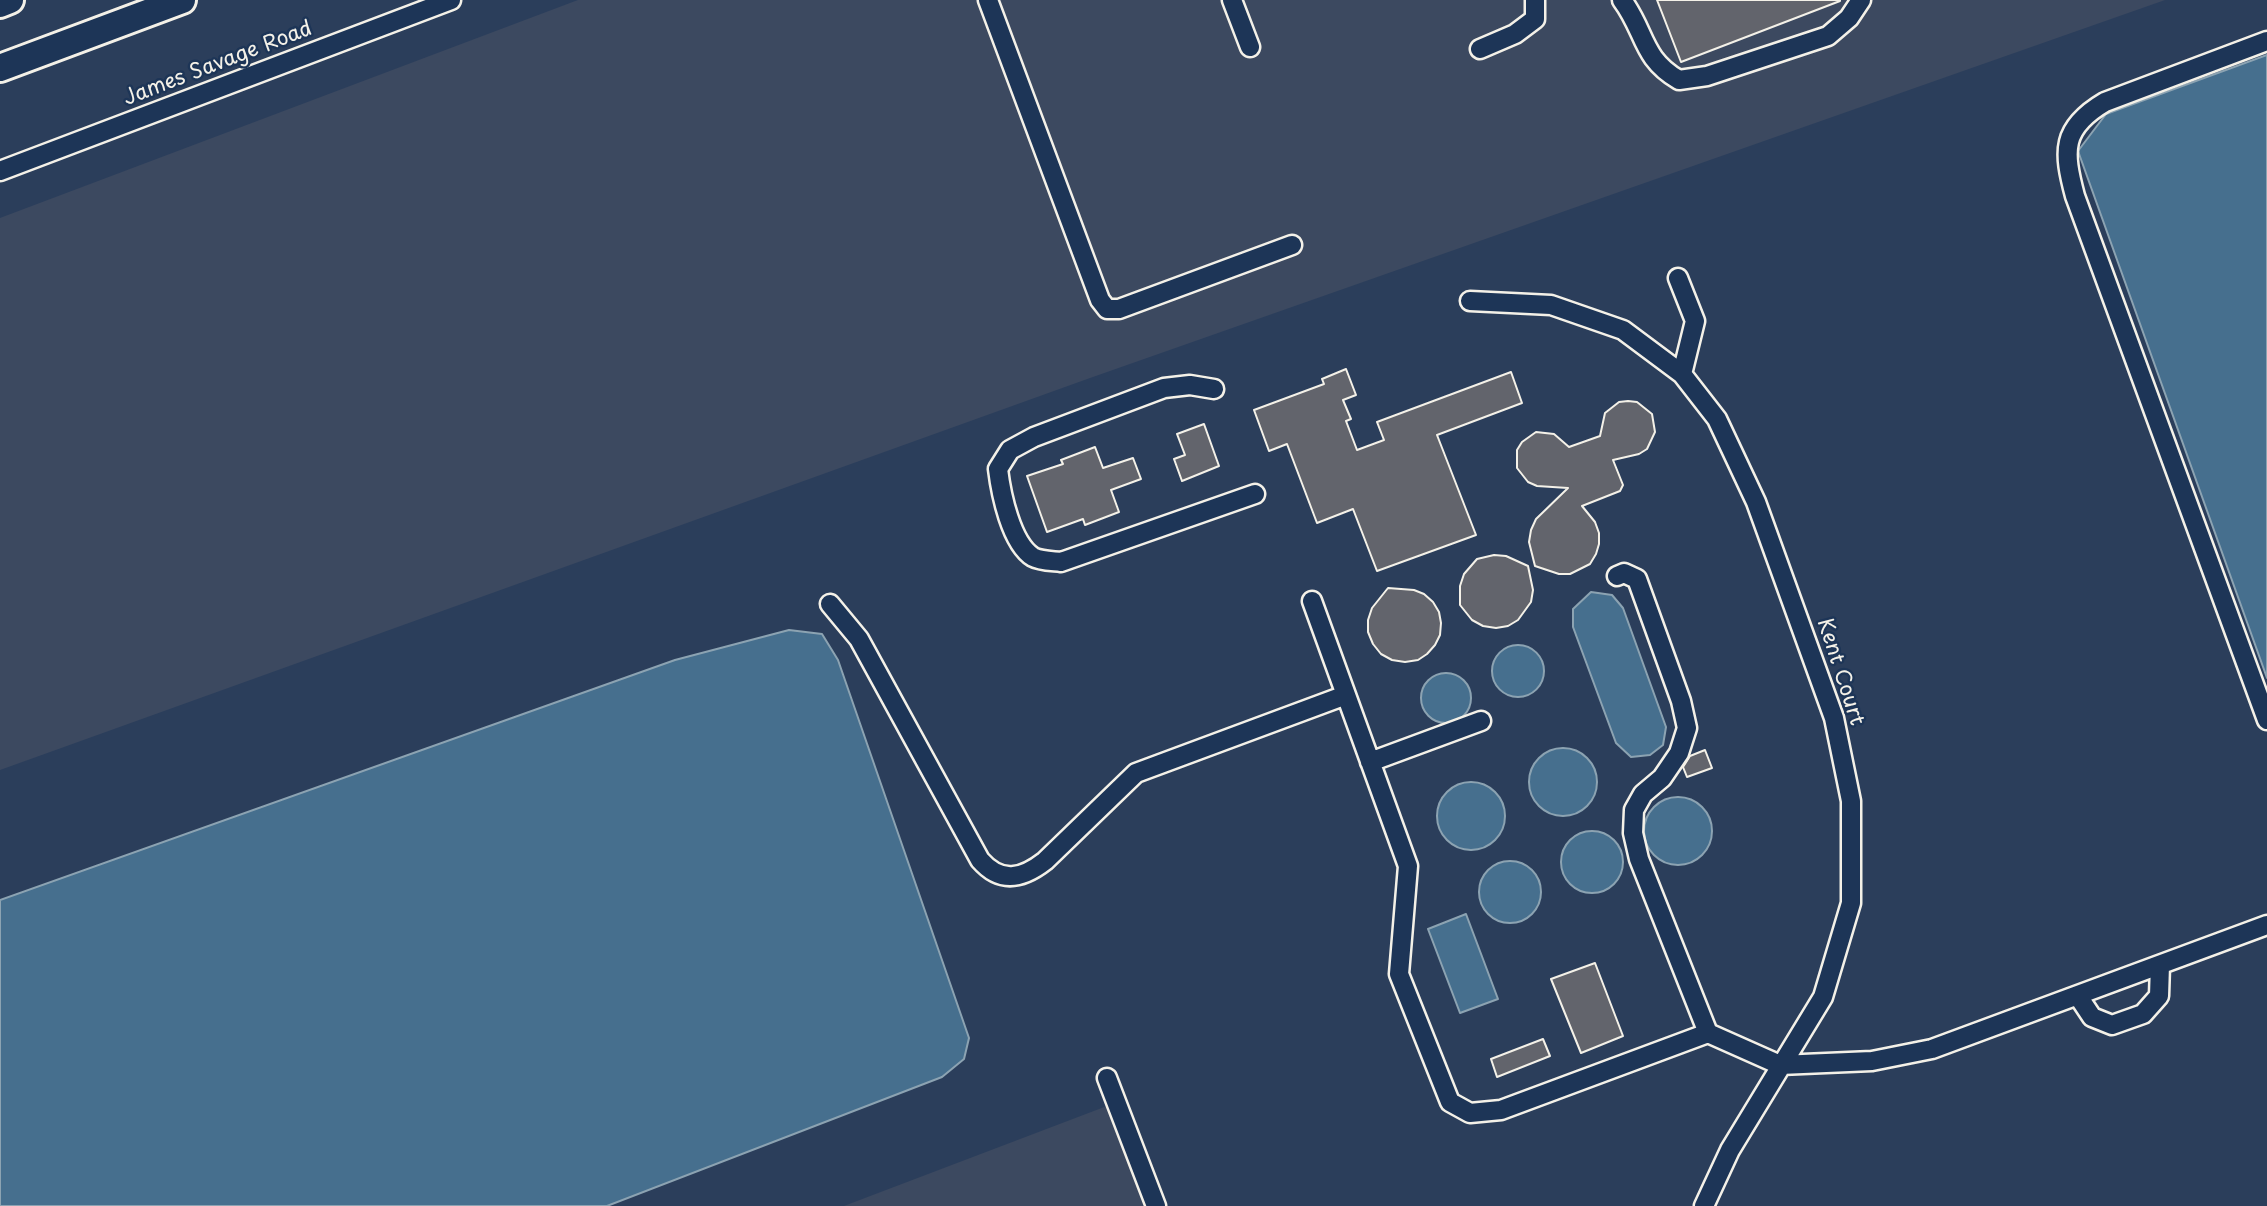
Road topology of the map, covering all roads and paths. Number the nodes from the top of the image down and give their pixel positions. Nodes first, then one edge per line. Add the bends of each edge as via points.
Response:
1 (10, 0) edge
2 (182, 0) edge
3 (451, 0) edge
4 (988, 0) edge
5 (1232, 0) edge
6 (1535, 0) edge
7 (1622, 0) edge
8 (1861, 0) edge
9 (0, 4) edge
10 (2267, 41) edge
11 (1250, 47) dead end
12 (1480, 49) dead end
13 (0, 68) edge
14 (0, 171) edge
15 (1292, 245) dead end
16 (1678, 278) dead end
17 (1470, 301) dead end
18 (1682, 374) junction
19 (1214, 388) dead end
20 (1255, 494) dead end
21 (1617, 576) dead end
22 (1312, 601) dead end
23 (830, 604) dead end
24 (1346, 695) junction
25 (2267, 720) edge
26 (1481, 721) dead end
27 (1370, 762) junction
28 (2267, 925) edge
29 (2160, 965) junction
30 (2078, 996) junction
31 (1708, 1034) junction
32 (1780, 1065) junction
33 (1107, 1078) dead end
34 (1156, 1206) edge
35 (1704, 1206) edge

1 - 9 highway
2 - 13 highway
3 - 14 street, James Savage Road
4 - 15 street via 1107,309 1119,309
5 - 11 street
6 - 12 street via 1535,19 1515,34
7 - 8 street via 1635,18 1649,54 1665,73 1679,80 1707,76 1828,36
10 - 25 street via 2105,102 2079,121 2066,146 2075,196
16 - 18 street via 1695,321
17 - 18 street, Kent Court via 1551,305 1623,330
18 - 32 street, Kent Court via 1717,419 1755,502 1835,718 1851,801 1851,903 1823,997
19 - 20 street via 1164,388 1010,450 998,469 1001,495 1018,542 1034,558 1061,562
21 - 31 street via 1625,573 1637,579 1687,728 1679,754 1634,810 1633,833
22 - 24 street
23 - 24 street via 859,639 980,860 990,872 1011,877 1032,872 1136,773
24 - 27 street
26 - 27 street
27 - 31 street via 1408,866 1399,974 1450,1102 1470,1112 1501,1111
28 - 29 street
29 - 30 street
29 - 30 street via 2159,996 2143,1014 2112,1024 2092,1017
30 - 32 street via 1932,1049 1872,1061
31 - 32 street
32 - 35 street, Kent Court via 1730,1150
33 - 34 street

